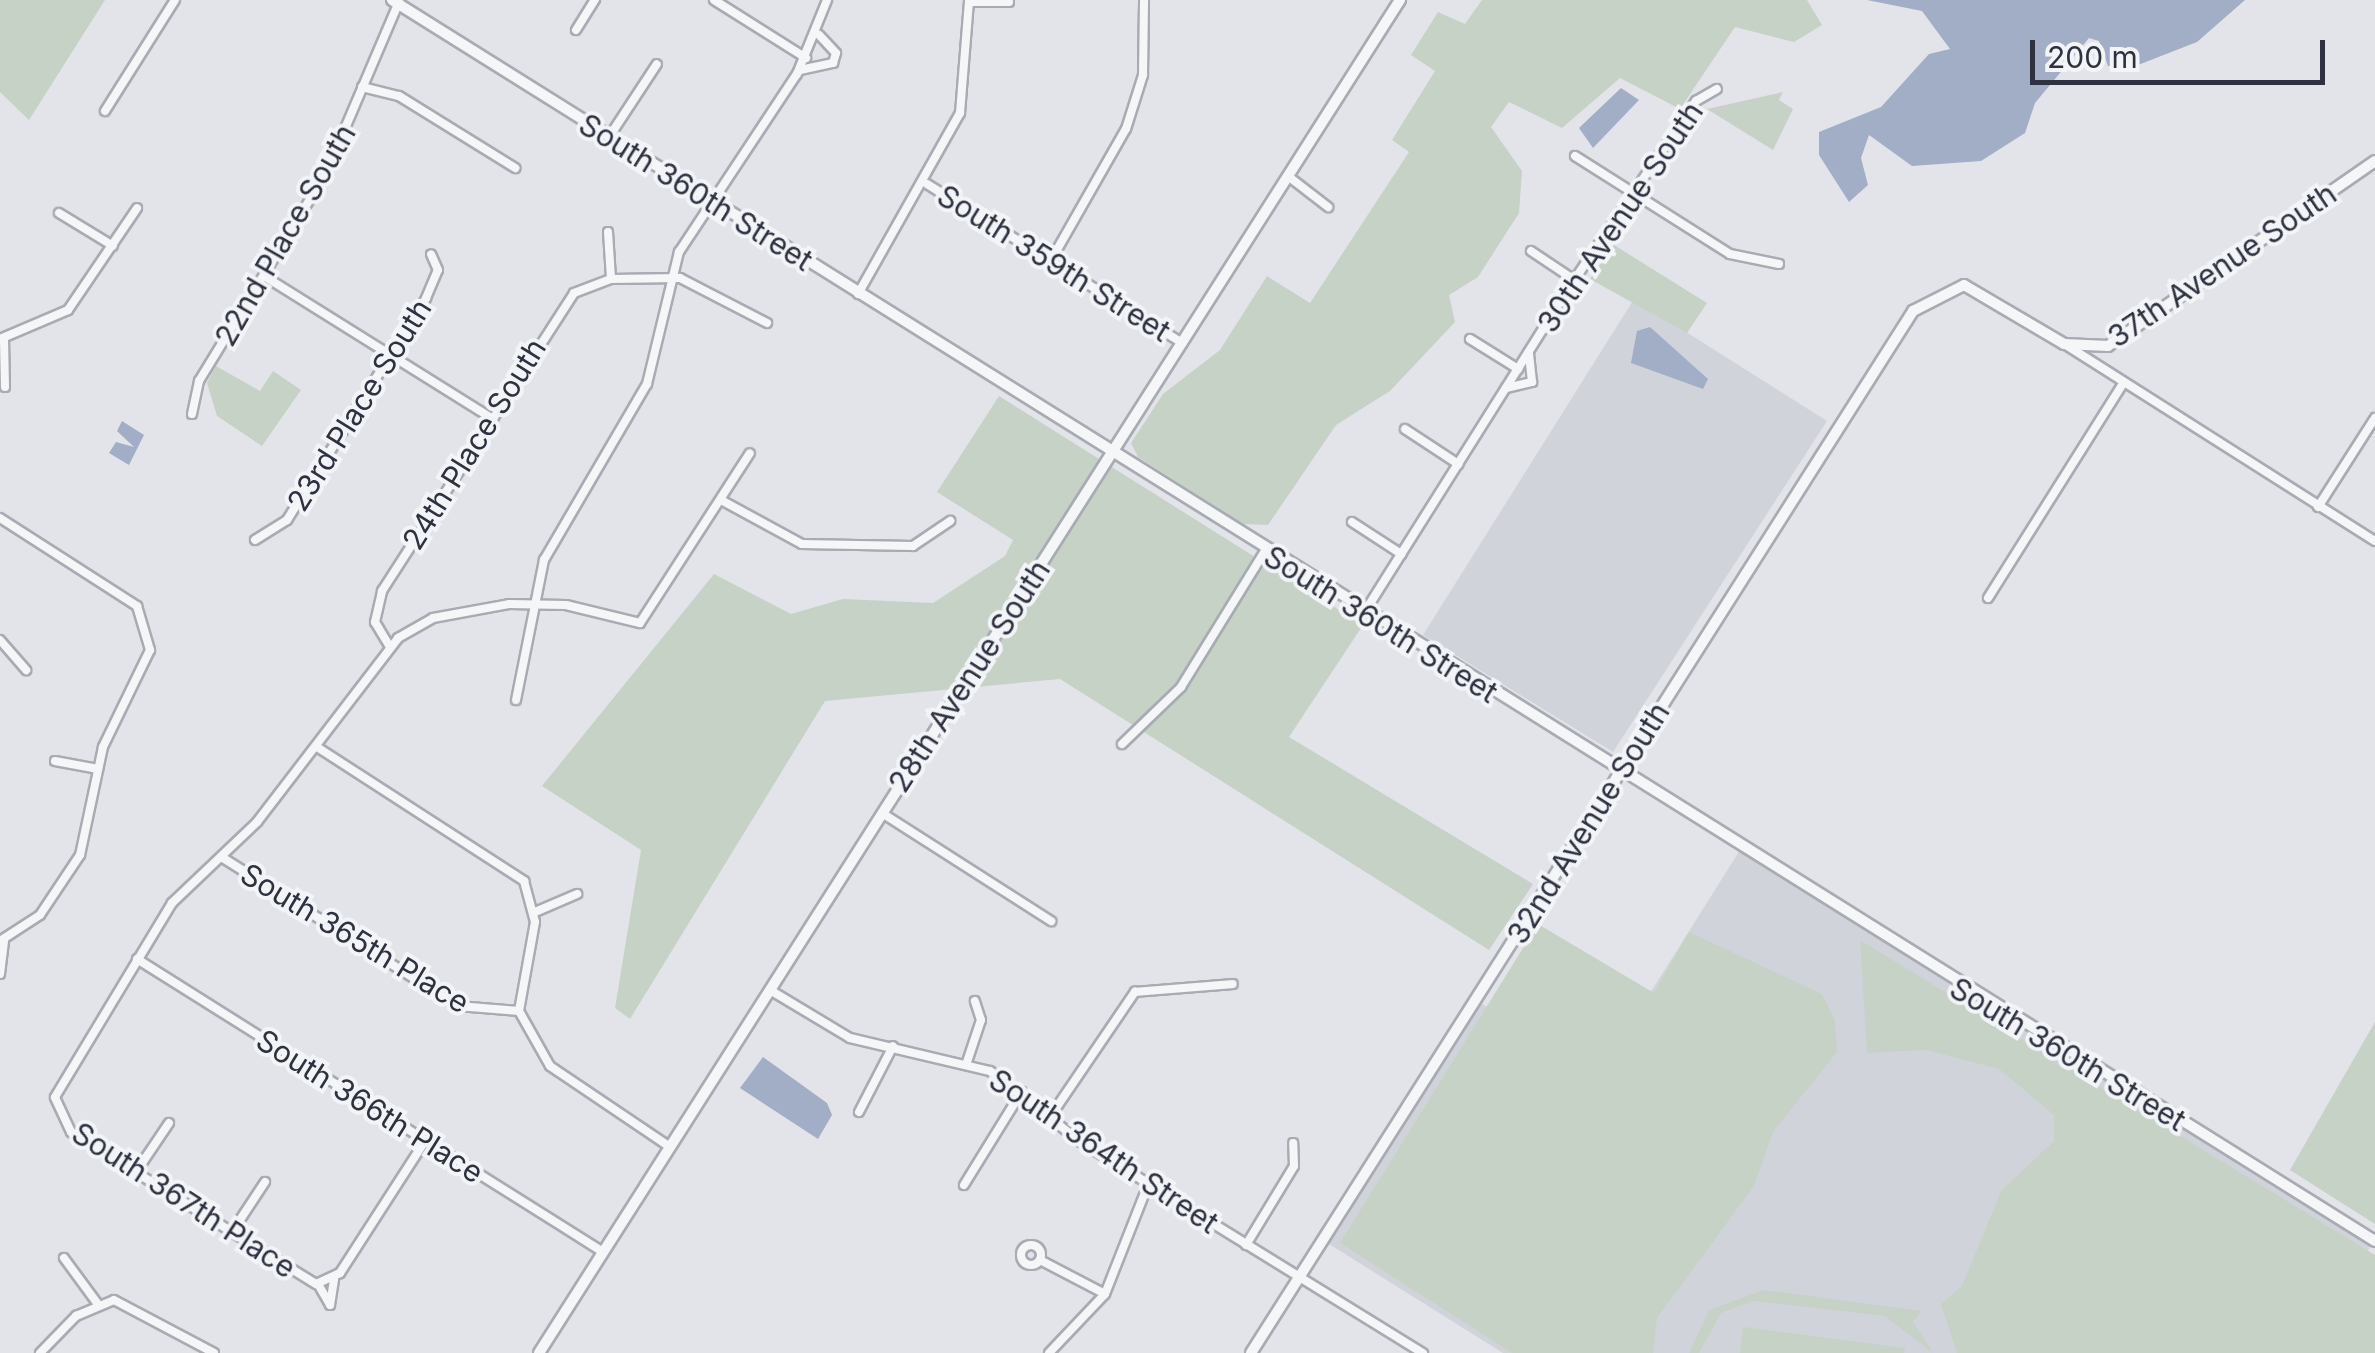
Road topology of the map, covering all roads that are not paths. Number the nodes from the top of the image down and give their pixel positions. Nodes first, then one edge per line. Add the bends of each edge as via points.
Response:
1 (175, 0) edge
2 (594, 0) edge
3 (714, 0) edge
4 (827, 0) edge
5 (1144, 0) edge
6 (1400, 0) edge
7 (397, 1) edge
8 (969, 1) edge
9 (1009, 2) edge
10 (576, 30) dead end
11 (819, 35) junction
12 (806, 58) junction
13 (657, 64) dead end
14 (800, 70) junction
15 (362, 87) junction
16 (1717, 88) dead end
17 (105, 111) dead end
18 (609, 137) junction
19 (1575, 156) dead end
20 (2375, 161) edge
21 (515, 168) dead end
22 (1288, 176) junction
23 (927, 184) junction
24 (1636, 195) junction
25 (710, 200) junction
26 (1328, 207) dead end
27 (137, 208) dead end
28 (59, 213) dead end
29 (608, 232) dead end
30 (113, 246) junction
31 (1531, 251) dead end
32 (431, 254) dead end
33 (1050, 262) junction
34 (1779, 264) dead end
35 (264, 276) junction
36 (670, 277) junction
37 (610, 279) junction
38 (1576, 281) junction
39 (858, 294) junction
40 (767, 324) dead end
41 (2, 339) edge
42 (1470, 339) dead end
43 (1182, 343) junction
44 (2064, 344) junction
45 (1529, 352) junction
46 (391, 354) junction
47 (1518, 370) junction
48 (2124, 382) junction
49 (5, 387) dead end
50 (1506, 388) junction
51 (192, 414) dead end
52 (491, 418) junction
53 (2375, 418) edge
54 (1405, 430) dead end
55 (750, 453) dead end
56 (1112, 454) junction
57 (1458, 464) junction
58 (721, 500) junction
59 (2318, 507) junction
60 (0, 518) edge
61 (950, 521) dead end
62 (1352, 522) dead end
63 (255, 540) dead end
64 (2375, 542) edge
65 (1265, 550) junction
66 (1401, 554) junction
67 (1988, 598) dead end
68 (536, 603) junction
69 (1364, 613) junction
70 (0, 640) edge
71 (390, 647) junction
72 (26, 670) dead end
73 (516, 700) dead end
74 (1122, 744) dead end
75 (317, 747) junction
76 (56, 761) dead end
77 (98, 769) junction
78 (1618, 773) junction
79 (882, 813) junction
80 (222, 858) junction
81 (576, 894) dead end
82 (535, 912) junction
83 (1051, 921) dead end
84 (2, 940) edge
85 (137, 959) junction
86 (0, 974) edge
87 (1233, 984) dead end
88 (770, 990) junction
89 (975, 1001) dead end
90 (519, 1010) junction
91 (893, 1046) junction
92 (967, 1062) junction
93 (1022, 1091) junction
94 (859, 1112) dead end
95 (1052, 1114) junction
96 (168, 1123) dead end
97 (424, 1141) junction
98 (1293, 1144) dead end
99 (670, 1147) junction
100 (136, 1172) junction
101 (265, 1182) dead end
102 (964, 1185) dead end
103 (1148, 1185) junction
104 (232, 1232) junction
105 (2375, 1241) edge
106 (1246, 1245) junction
107 (603, 1252) junction
108 (64, 1258) dead end
109 (1040, 1260) dead end
110 (1298, 1276) junction
111 (332, 1281) junction
112 (318, 1284) junction
113 (1105, 1294) junction
114 (97, 1303) junction
115 (40, 1353) edge
116 (214, 1353) edge
117 (539, 1353) edge
118 (1049, 1353) edge
119 (1251, 1353) edge
120 (1423, 1353) edge

1 - 17 street
2 - 10 street
3 - 12 street
4 - 11 street
5 - 33 street via 1143,75 1126,129
6 - 22 street, 28th Avenue South
7 - 15 street, 22nd Place South
7 - 18 street, South 360th Street
8 - 9 street
8 - 23 street via 966,93
11 - 12 street
11 - 14 street via 836,53 833,63
12 - 14 street
13 - 18 street
14 - 25 street
15 - 21 street via 399,96
15 - 35 street, 22nd Place South via 326,173
16 - 24 street, 30th Avenue South via 1696,101
18 - 25 street, South 360th Street
19 - 24 street
20 - 44 street, 37th Avenue South via 2117,342
22 - 26 street
22 - 43 street, 28th Avenue South
23 - 33 street, South 359th Street
23 - 39 street
24 - 34 street via 1730,254
24 - 38 street, 30th Avenue South
25 - 36 street
25 - 39 street, South 360th Street
27 - 30 street
28 - 30 street
29 - 37 street
30 - 41 street via 68,310
31 - 38 street
32 - 46 street, 23rd Place South via 436,278
33 - 43 street, South 359th Street
35 - 46 street
35 - 51 street, 22nd Place South via 199,381
36 - 37 street, 24th Place South
36 - 40 street, 24th Place South via 705,286
36 - 68 street via 647,384 552,540
37 - 52 street, 24th Place South via 562,306
38 - 45 street, 30th Avenue South
39 - 56 street, South 360th Street
41 - 49 street
42 - 47 street
43 - 56 street, 28th Avenue South
44 - 48 street
44 - 78 street, 32nd Avenue South via 1973,288 1929,297 1892,339
45 - 47 street, 30th Avenue South
45 - 50 street, 30th Avenue South via 1532,382
46 - 52 street
46 - 63 street, 23rd Place South via 287,520
47 - 50 street, 30th Avenue South
48 - 59 street
48 - 67 street
50 - 57 street, 30th Avenue South
52 - 71 street, 24th Place South via 378,600 376,628
53 - 59 street
54 - 57 street
55 - 58 street
56 - 65 street, South 360th Street
56 - 79 street, 28th Avenue South
57 - 66 street, 30th Avenue South
58 - 61 street via 802,544 912,546
58 - 68 street via 647,617 616,622
59 - 64 street
60 - 77 street via 144,618 147,668
62 - 66 street
65 - 69 street, South 360th Street
65 - 74 street via 1181,688
66 - 69 street, 30th Avenue South
68 - 71 street via 443,615
68 - 73 street
69 - 78 street, South 360th Street
70 - 72 street
71 - 75 street
75 - 80 street
75 - 82 street via 503,861
76 - 77 street
77 - 84 street via 76,862 40,915
78 - 105 street, South 360th Street
78 - 110 street, 32nd Avenue South
79 - 83 street
79 - 88 street, 28th Avenue South
80 - 85 street via 172,903
80 - 90 street, South 365th Place via 458,1006
81 - 82 street
82 - 90 street
84 - 86 street
85 - 97 street, South 366th Place
85 - 100 street, South 367th Place via 55,1097 71,1132
87 - 95 street via 1134,992
88 - 91 street, South 364th Street via 837,1032
88 - 99 street, 28th Avenue South
89 - 92 street via 981,1020
90 - 99 street via 550,1066
91 - 92 street, South 364th Street
91 - 94 street
92 - 93 street, South 364th Street
93 - 95 street, South 364th Street
93 - 102 street
95 - 103 street, South 364th Street
96 - 100 street
97 - 107 street, South 366th Place
97 - 111 street
98 - 106 street via 1294,1166
99 - 107 street, 28th Avenue South
100 - 104 street, South 367th Place
101 - 104 street
103 - 106 street, South 364th Street
103 - 113 street
104 - 112 street, South 367th Place
106 - 110 street, South 364th Street
107 - 117 street, 28th Avenue South
108 - 114 street
109 - 113 street
110 - 119 street, 32nd Avenue South
110 - 120 street, South 364th Street
111 - 112 street, South 367th Place
111 - 112 street via 330,1305
113 - 118 street
114 - 115 street
114 - 116 street via 134,1304

